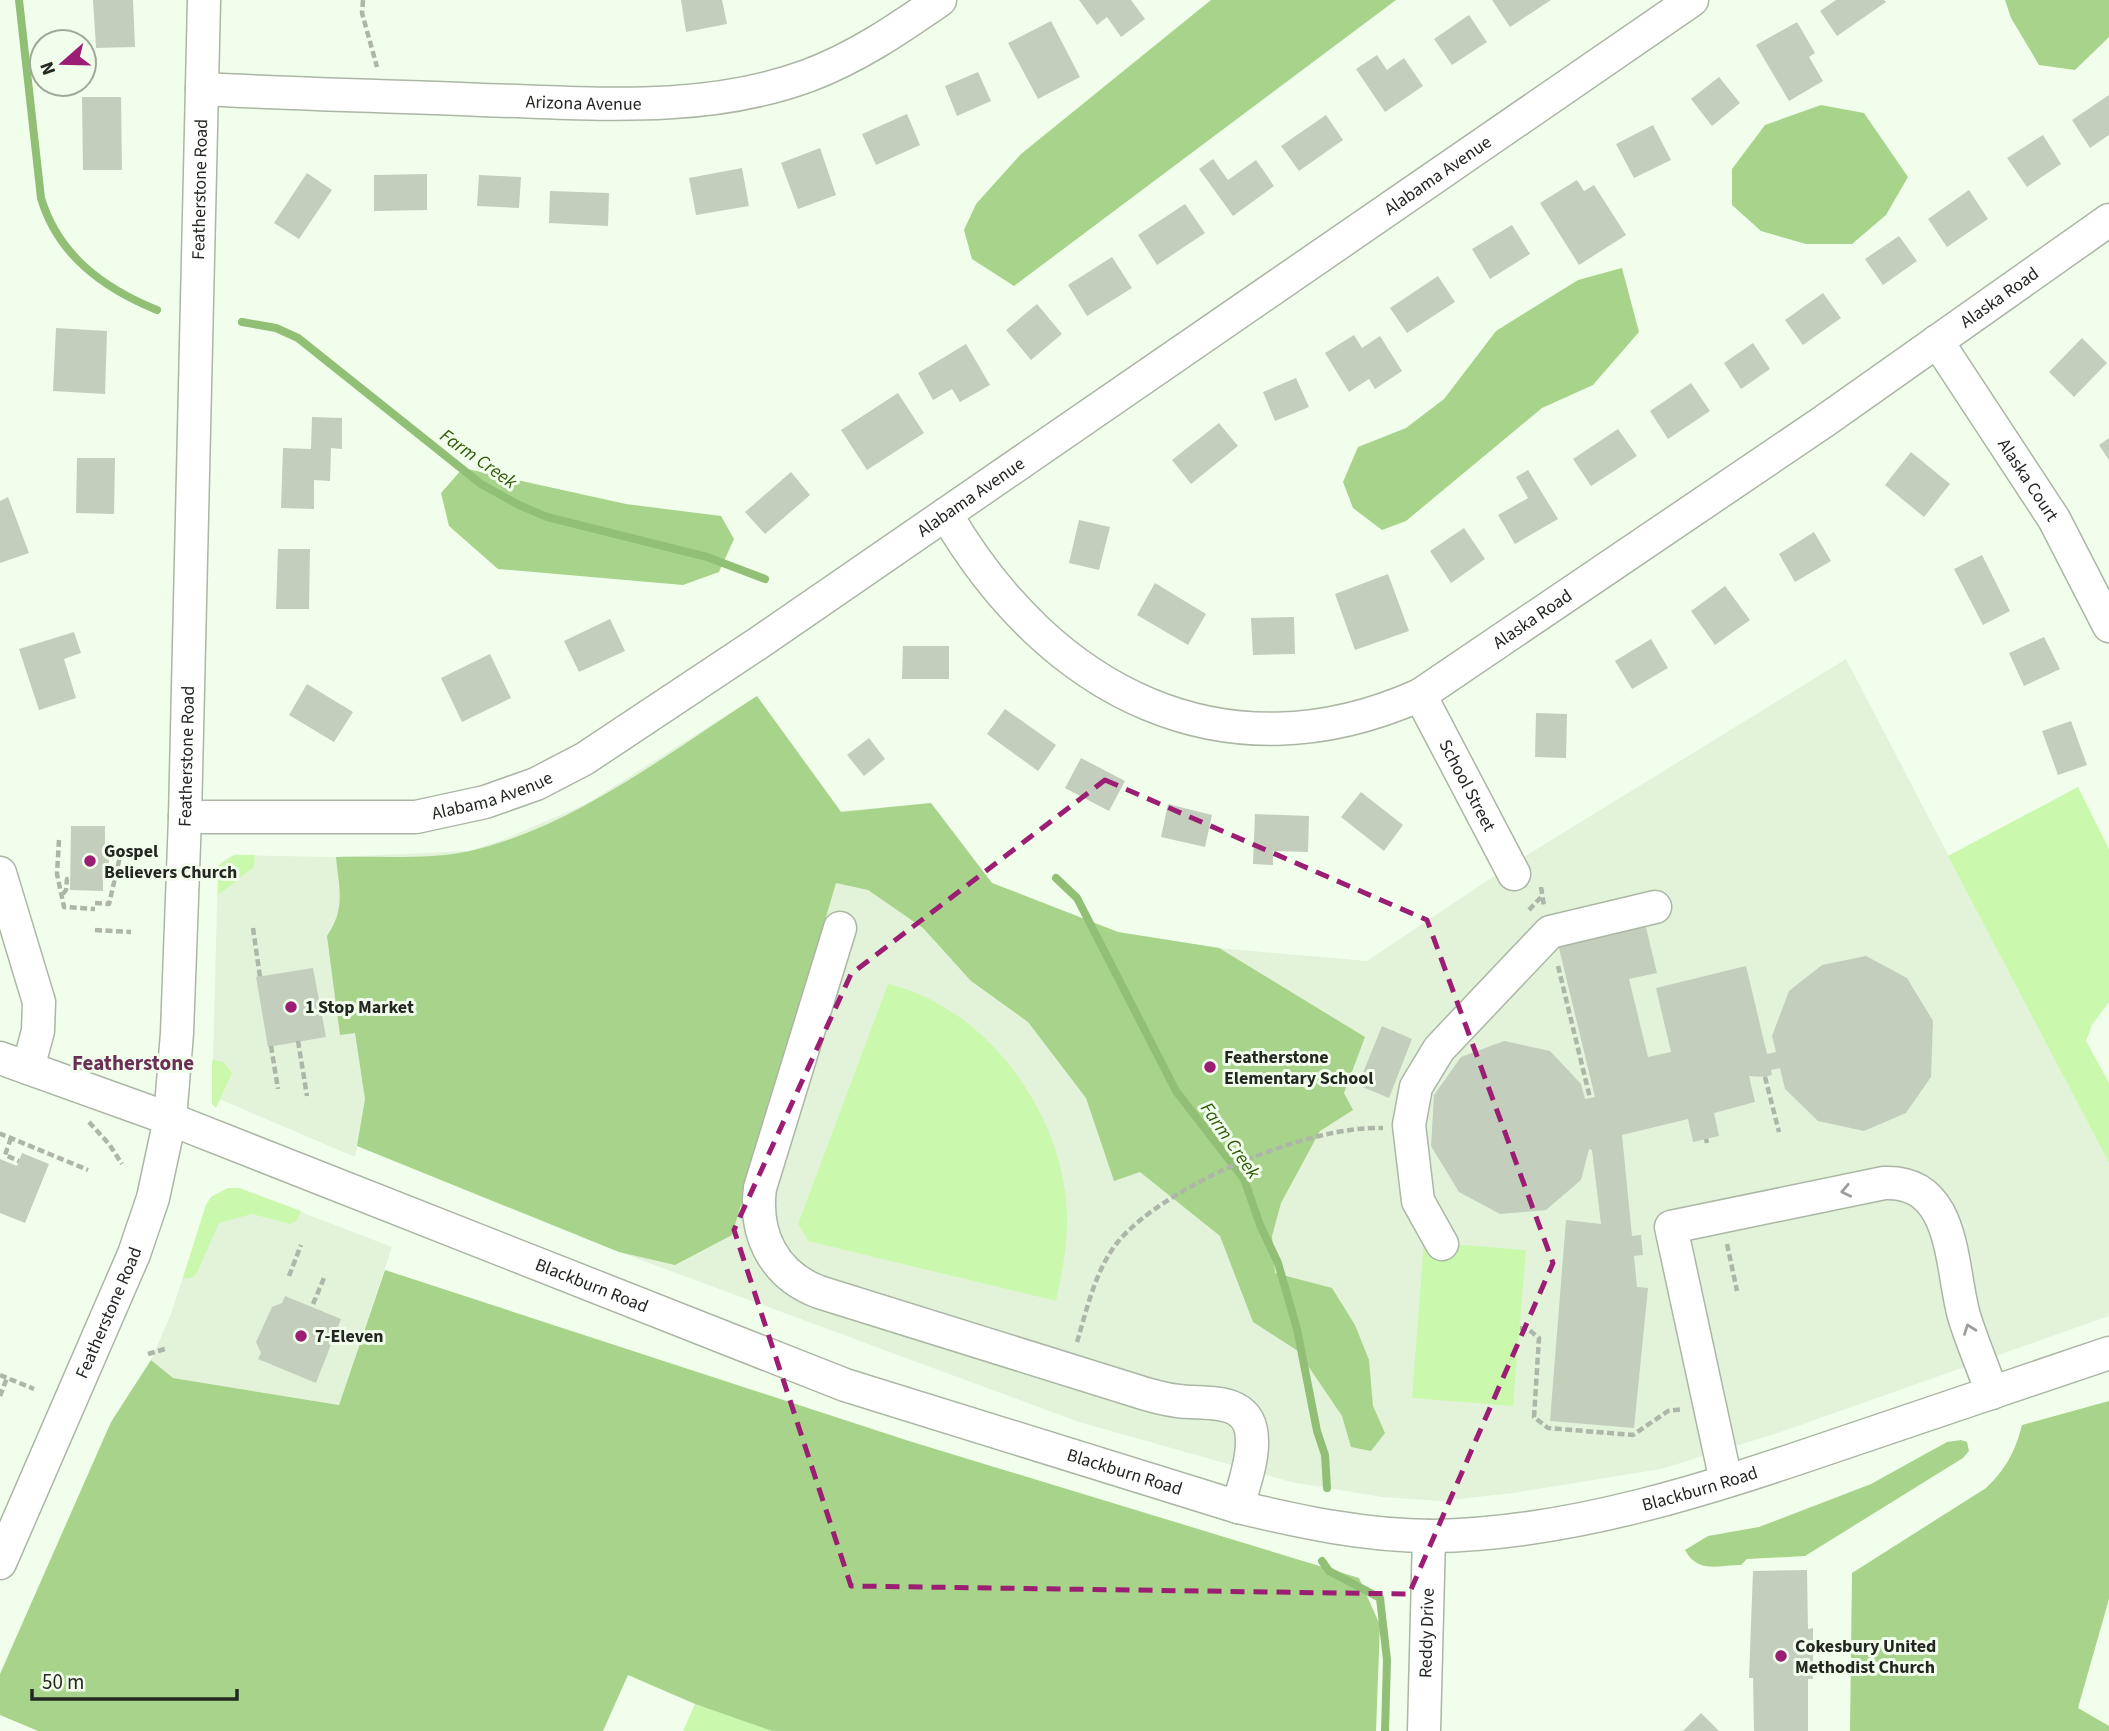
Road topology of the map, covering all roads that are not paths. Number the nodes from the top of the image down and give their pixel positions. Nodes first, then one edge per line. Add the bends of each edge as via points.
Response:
1 (204, 0) edge
2 (940, 0) edge
3 (1692, 0) edge
4 (202, 89) junction
5 (2109, 220) edge
6 (1937, 341) junction
7 (946, 514) junction
8 (2109, 626) edge
9 (1420, 695) junction
10 (186, 817) junction
11 (0, 873) edge
12 (1527, 879) road end
13 (1655, 907) dead end
14 (840, 928) dead end
15 (14, 1063) edge
16 (170, 1119) junction
17 (1442, 1244) dead end
18 (2109, 1353) edge
19 (1992, 1393) junction
20 (1726, 1481) junction
21 (1238, 1507) junction
22 (1429, 1536) junction
23 (0, 1563) edge
24 (1424, 1731) edge

1 - 4 street, Featherstone Road
2 - 4 street, Arizona Avenue via 859,53 806,76 698,100 625,105
3 - 7 street, Alabama Avenue
4 - 10 street, Featherstone Road
5 - 6 street, Alaska Road
6 - 8 street, Alaska Court via 2054,519
6 - 9 street, Alaska Road
7 - 9 street, Alaska Road via 990,580 1034,628 1084,667 1157,709 1201,723 1292,731 1337,725
7 - 10 street, Alabama Avenue via 607,744 536,784 485,803 416,817
9 - 12 street, School Street
10 - 16 street, Featherstone Road
11 - 15 street via 39,1002 38,1031
13 - 17 street via 1550,932 1439,1049 1416,1087 1409,1131 1418,1201
14 - 21 street via 760,1188 758,1213 768,1247 781,1269 808,1288 1157,1397 1234,1407 1245,1420 1252,1445
15 - 16 street, Blackburn Road
16 - 21 street, Blackburn Road via 845,1385
16 - 23 street, Featherstone Road via 153,1198 134,1254
18 - 19 street, Blackburn Road
19 - 20 street, Blackburn Road
19 -> 20 street via 1965,1316 1944,1223 1927,1195 1910,1184 1884,1183 1671,1227
20 - 22 street, Blackburn Road via 1541,1526
21 - 22 street, Blackburn Road via 1303,1523
22 - 24 street, Reddy Drive

